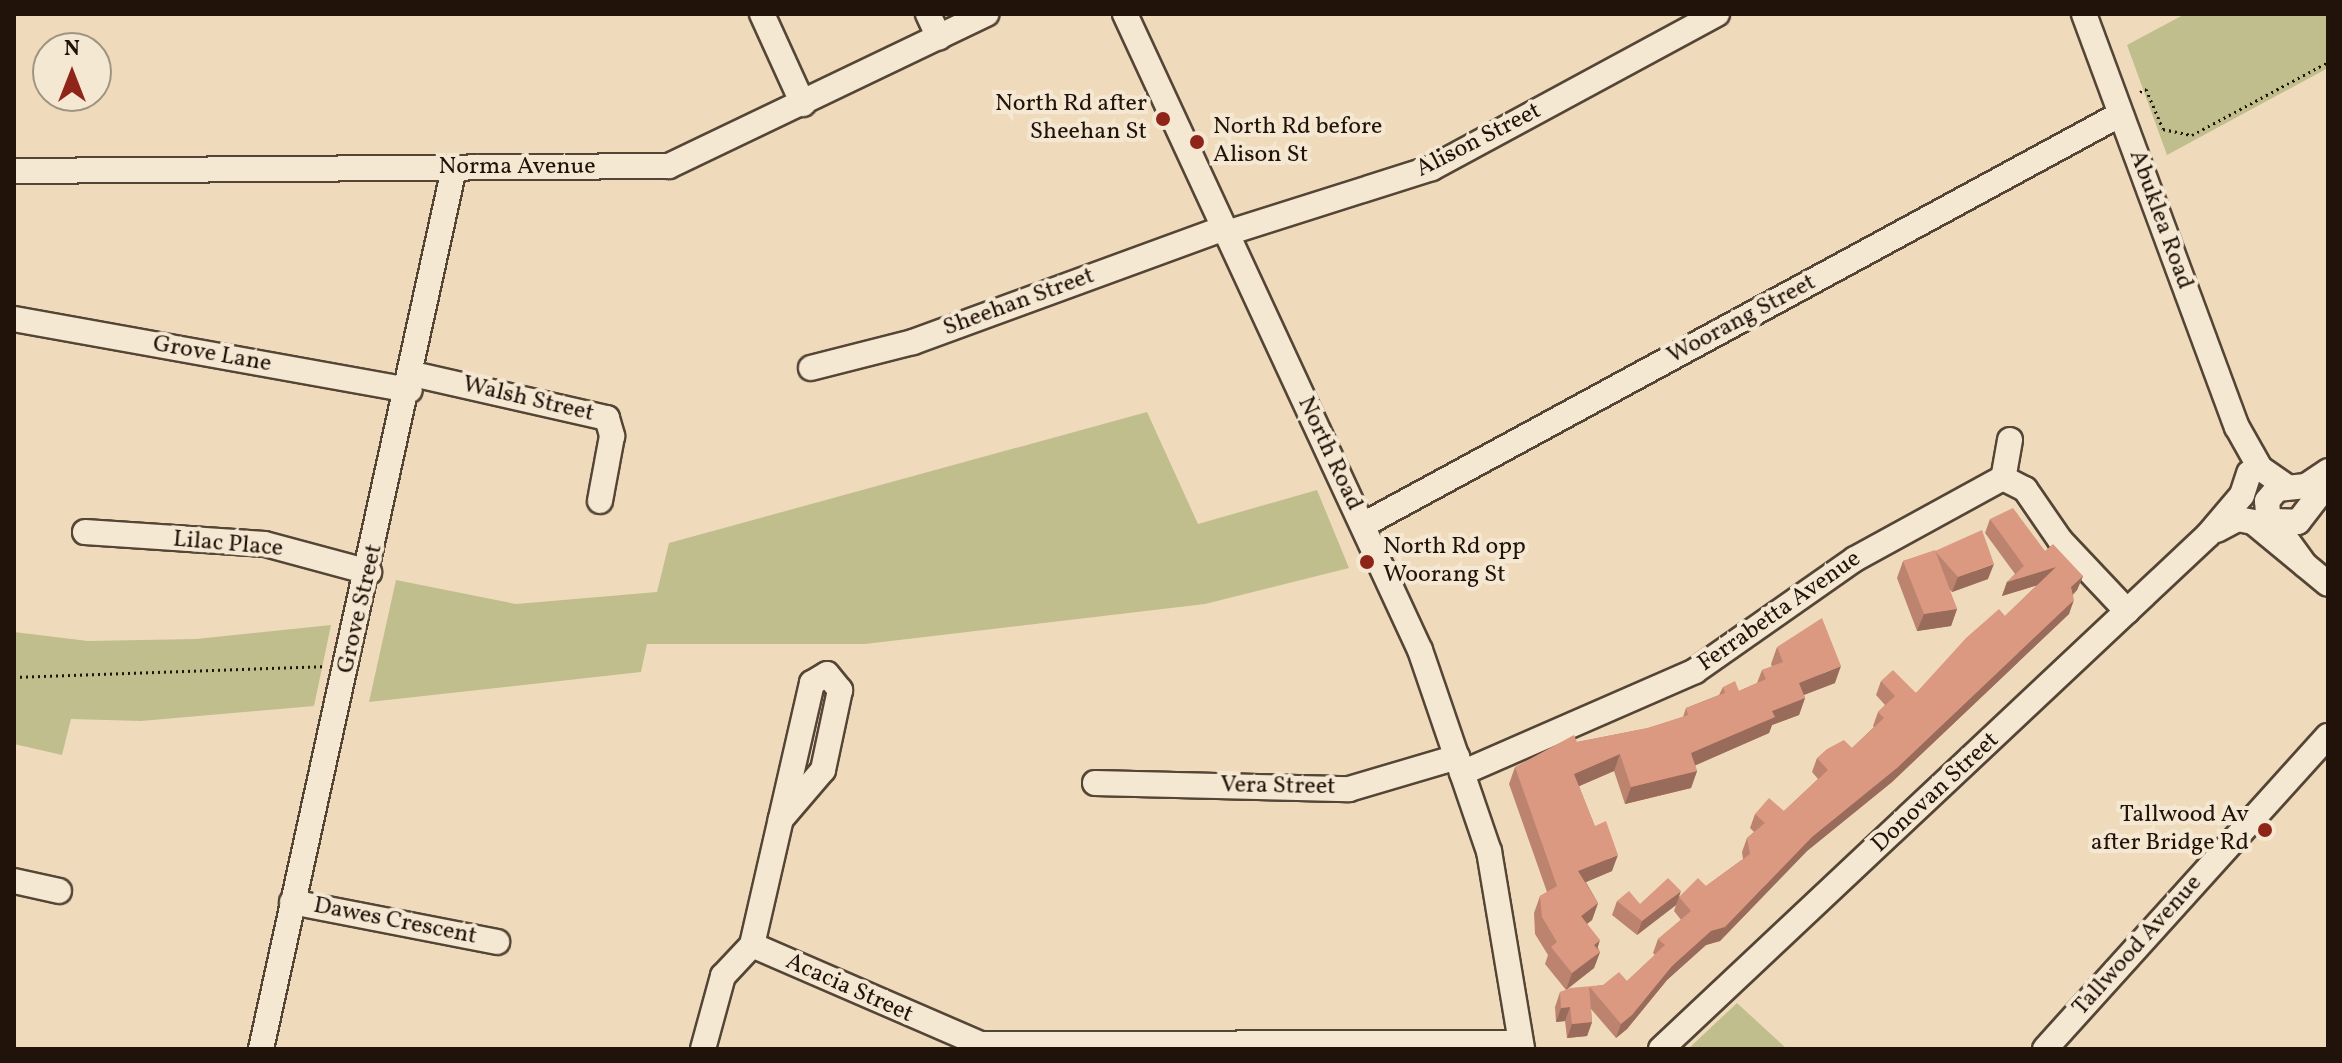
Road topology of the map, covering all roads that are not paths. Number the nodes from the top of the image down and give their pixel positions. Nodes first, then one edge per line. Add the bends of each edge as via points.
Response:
1 (762, 14) edge
2 (928, 14) edge
3 (986, 14) edge
4 (1717, 14) edge
5 (2084, 14) edge
6 (1126, 15) edge
7 (939, 38) junction
8 (803, 104) junction
9 (2121, 114) junction
10 (454, 168) junction
11 (14, 171) edge
12 (1226, 231) junction
13 (14, 319) edge
14 (811, 368) dead end
15 (411, 382) junction
16 (2237, 427) junction
17 (2010, 440) dead end
18 (2328, 471) edge
19 (2249, 473) junction
20 (2003, 478) junction
21 (2328, 483) edge
22 (600, 501) dead end
23 (2274, 503) junction
24 (2302, 517) junction
25 (1363, 525) junction
26 (2215, 528) junction
27 (85, 532) dead end
28 (369, 572) junction
29 (2328, 583) edge
30 (2127, 611) junction
31 (2328, 736) edge
32 (1459, 765) junction
33 (1095, 783) dead end
34 (781, 819) junction
35 (14, 881) edge
36 (59, 891) dead end
37 (292, 902) junction
38 (497, 942) dead end
39 (752, 945) junction
40 (1521, 1046) edge
41 (1185, 1048) edge
42 (261, 1049) edge
43 (703, 1049) edge
44 (1661, 1049) edge
45 (2045, 1049) edge

1 - 8 street
2 - 7 street
3 - 7 street, Norma Avenue
4 - 12 street, Alison Street via 1432,168
5 - 9 street, Abuklea Road
6 - 12 street, North Road
7 - 8 street, Norma Avenue
8 - 10 street, Norma Avenue via 669,166
9 - 16 street, Abuklea Road
9 - 25 street, Woorang Street
10 - 11 street, Norma Avenue
10 - 15 street, Grove Street
12 - 14 street, Sheehan Street via 913,342
12 - 25 street, North Road
13 - 15 street, Grove Lane
15 - 22 street, Walsh Street via 607,418 612,436
15 - 28 street, Grove Street
16 - 19 street, Abuklea Road
16 - 23 street, Abuklea Road
17 - 20 street
18 - 23 street
19 - 23 street, Abuklea Road
19 - 26 street, Donovan Street
20 - 30 street via 2025,489 2060,540
20 - 32 street, Ferrabetta Avenue via 1855,559 1695,671
21 - 24 street
23 - 24 street via 2288,526
23 - 26 street, Donovan Street
23 - 29 street via 2305,565
24 - 29 street
25 - 32 street, North Road via 1420,650
26 - 30 street, Donovan Street
27 - 28 street, Lilac Place via 265,544
28 - 37 street, Grove Street
30 - 44 street, Donovan Street
31 - 45 street, Tallwood Avenue
32 - 33 street, Vera Street via 1349,789
32 - 40 street, North Road via 1489,851
34 - 34 street via 823,770 840,690 827,674 812,683
34 - 39 street
35 - 36 street
37 - 38 street, Dawes Crescent
37 - 42 street, Grove Street
39 - 41 street, Acacia Street via 981,1044
39 - 43 street via 723,976
40 - 41 street, Acacia Street

